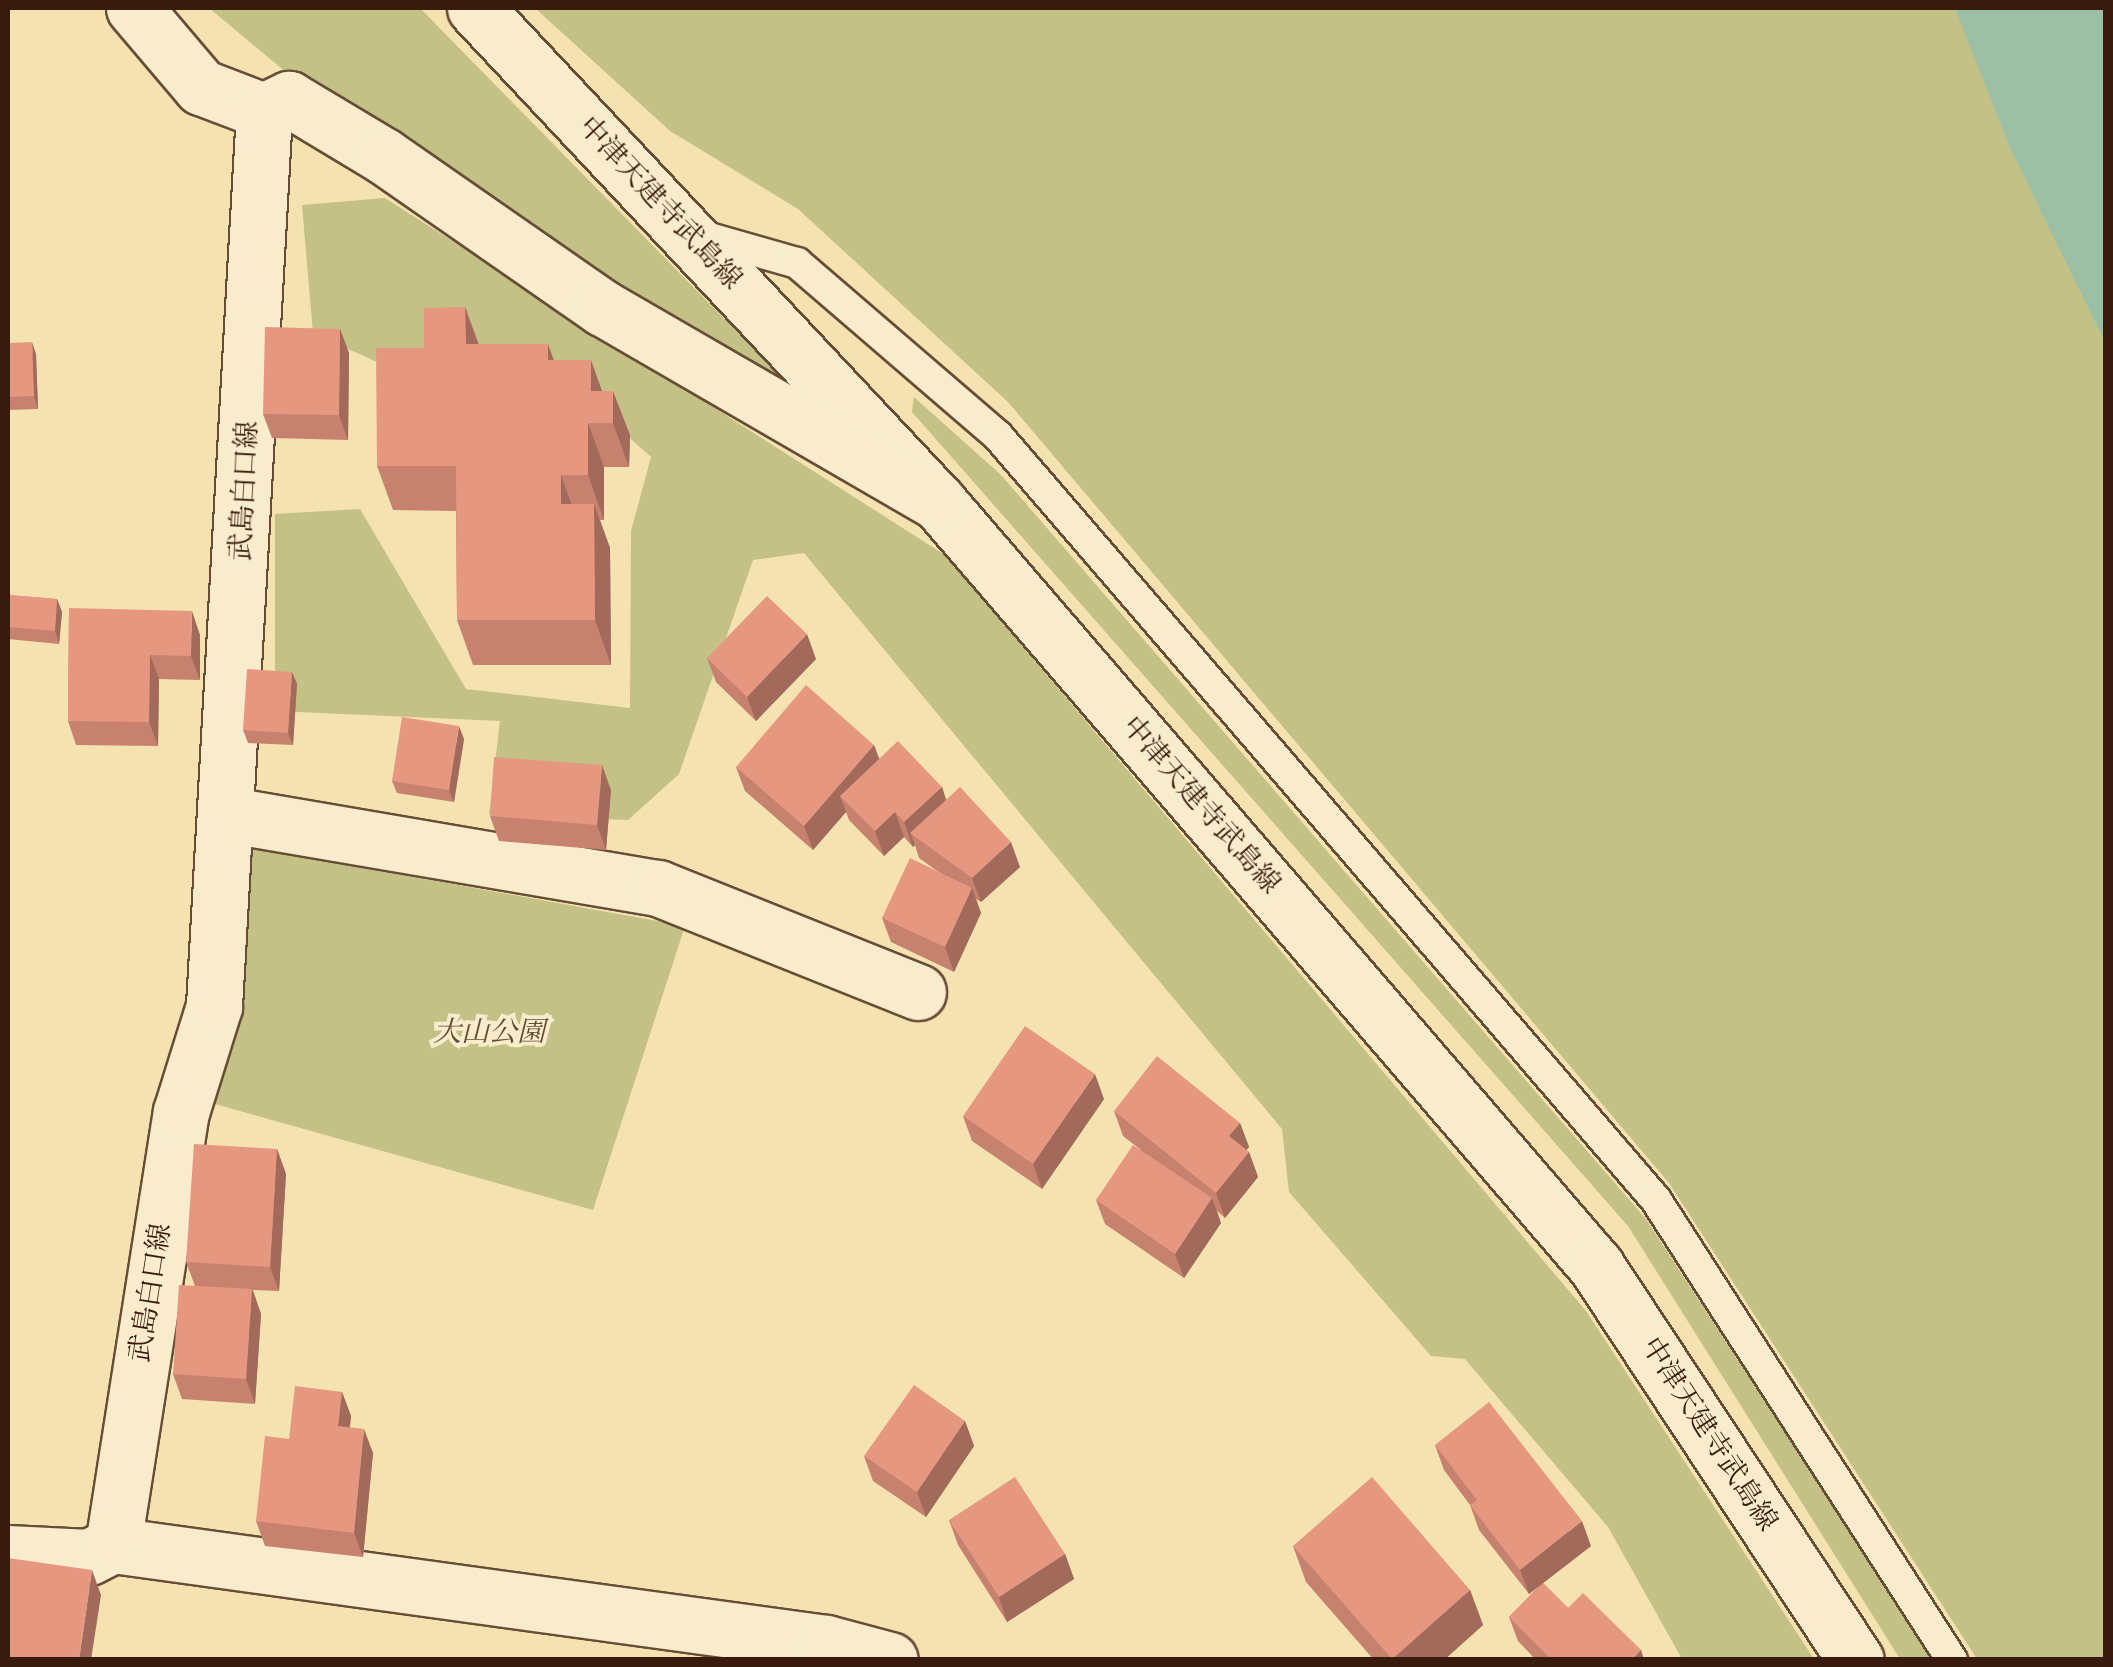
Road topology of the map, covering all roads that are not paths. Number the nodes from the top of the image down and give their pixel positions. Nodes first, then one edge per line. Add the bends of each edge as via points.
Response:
1 (134, 8) edge
2 (475, 8) edge
3 (264, 110) junction
4 (684, 231) junction
5 (938, 503) junction
6 (230, 815) junction
7 (918, 992) dead end
8 (113, 1545) junction
9 (8, 1553) edge
10 (890, 1660) edge
11 (1856, 1660) edge
12 (1952, 1660) edge

1 - 3 main road via 201,88
2 - 4 main road, 中津天建寺武島線
3 - 5 main road via 289,99 384,156 602,308
3 - 6 main road, 武島白口線
4 - 5 main road, 中津天建寺武島線
4 - 12 lane via 798,263 998,436 1656,1200
5 - 11 main road, 中津天建寺武島線 via 1596,1266
6 - 7 main road via 658,888
6 - 8 main road, 武島白口線 via 214,1006 181,1112
8 - 9 main road via 89,1557
8 - 10 main road via 826,1643

